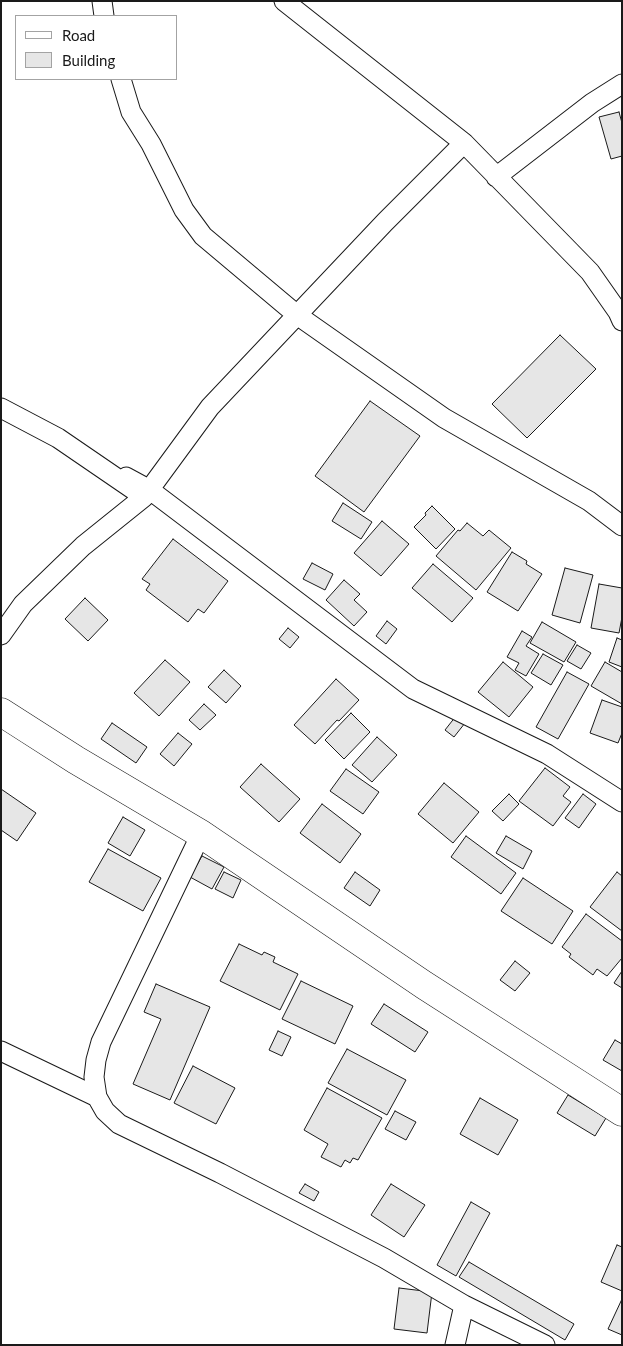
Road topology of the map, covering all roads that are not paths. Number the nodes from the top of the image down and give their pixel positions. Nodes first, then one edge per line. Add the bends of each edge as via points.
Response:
1 (102, 1) edge
2 (284, 1) edge
3 (104, 15) edge
4 (121, 80) edge
5 (622, 84) edge
6 (464, 143) junction
7 (496, 176) junction
8 (297, 315) junction
9 (622, 322) edge
10 (1, 408) edge
11 (126, 477) dead end
12 (147, 494) junction
13 (622, 526) edge
14 (1, 635) edge
15 (1, 712) edge
16 (622, 802) edge
17 (201, 834) junction
18 (1, 1051) edge
19 (97, 1097) junction
20 (622, 1112) edge
21 (464, 1305) junction
22 (455, 1345) edge
23 (545, 1345) edge

1 - 3 street
2 - 6 street
4 - 8 street via 131,112 198,230
5 - 7 street
6 - 7 street
6 - 8 street
7 - 9 street via 590,272
8 - 12 street via 210,407
8 - 13 street via 444,418 589,501
10 - 12 street via 58,438
11 - 12 street
12 - 14 street via 83,546 23,604
12 - 16 street via 413,689 547,754
15 - 17 street
17 - 19 street via 101,1042 94,1077
17 - 20 street via 424,985
18 - 19 street
19 - 21 street via 105,1111 119,1124 384,1258
21 - 22 street
21 - 23 street

